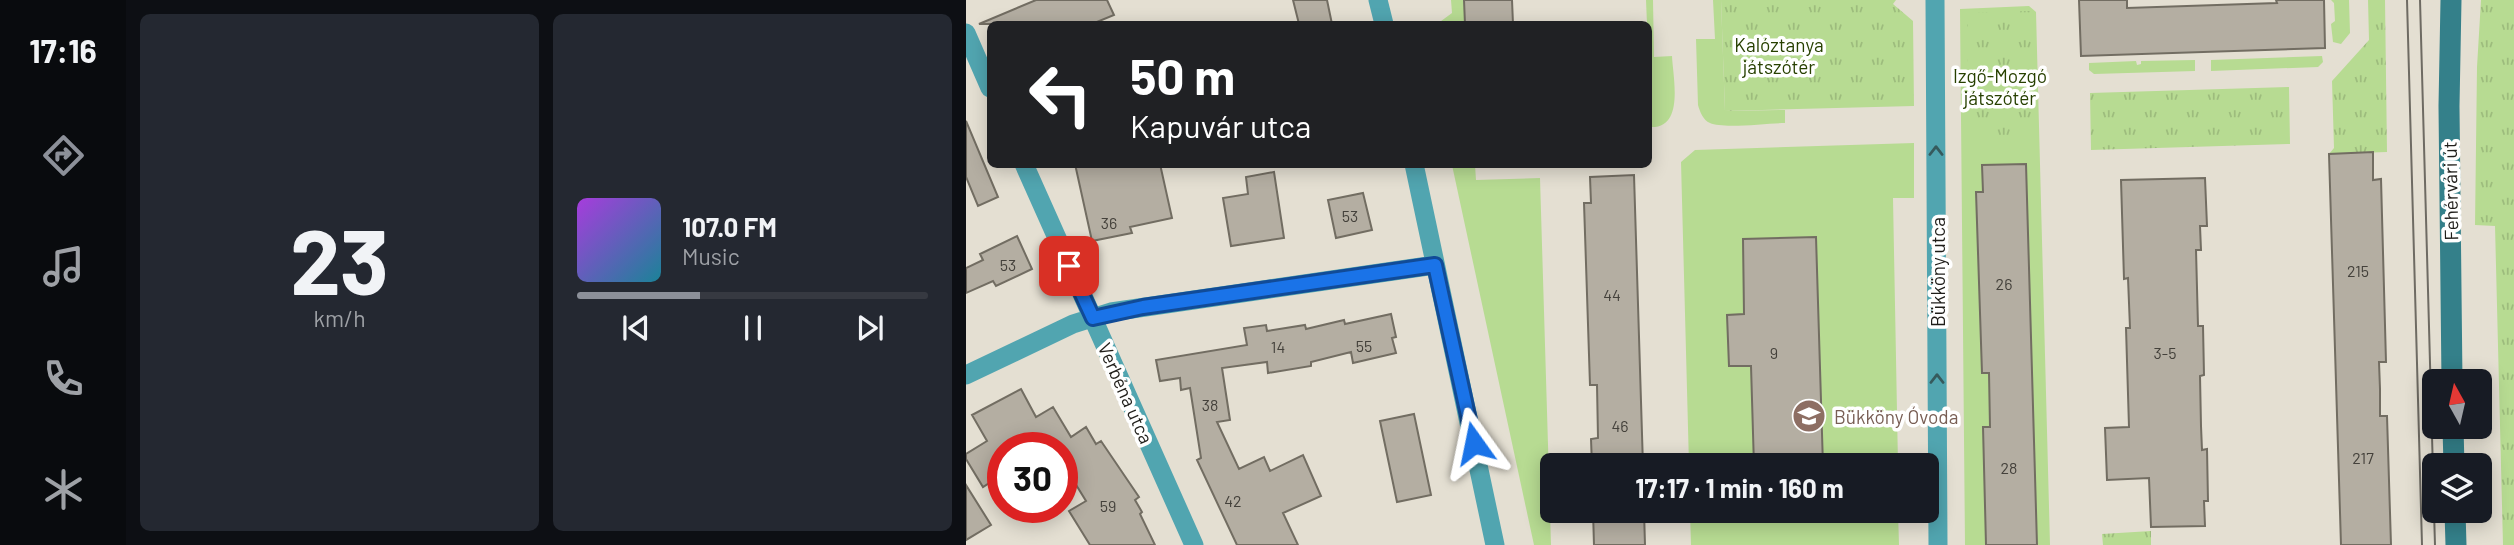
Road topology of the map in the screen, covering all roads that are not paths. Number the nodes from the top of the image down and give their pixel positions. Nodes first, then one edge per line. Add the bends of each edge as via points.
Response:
1 (1378, 0) edge
2 (1935, 0) edge
3 (2451, 0) edge
4 (1383, 21) edge
5 (966, 33) edge
6 (987, 81) edge
7 (1026, 168) edge
8 (1415, 168) edge
9 (1435, 265) junction
10 (1093, 318) junction
11 (2452, 369) edge
12 (966, 375) edge
13 (2455, 523) edge
14 (1194, 545) edge
15 (1495, 545) edge
16 (1938, 545) edge
17 (2456, 545) edge

1 - 4 street
16 -> 2 street, Bükköny utca
3 - 11 street, Fehérvári út
5 - 6 street
7 - 10 street, Verbéna utca
8 - 9 street
9 - 10 street
9 - 15 street
10 - 12 street
10 - 14 street, Verbéna utca
13 - 17 street

